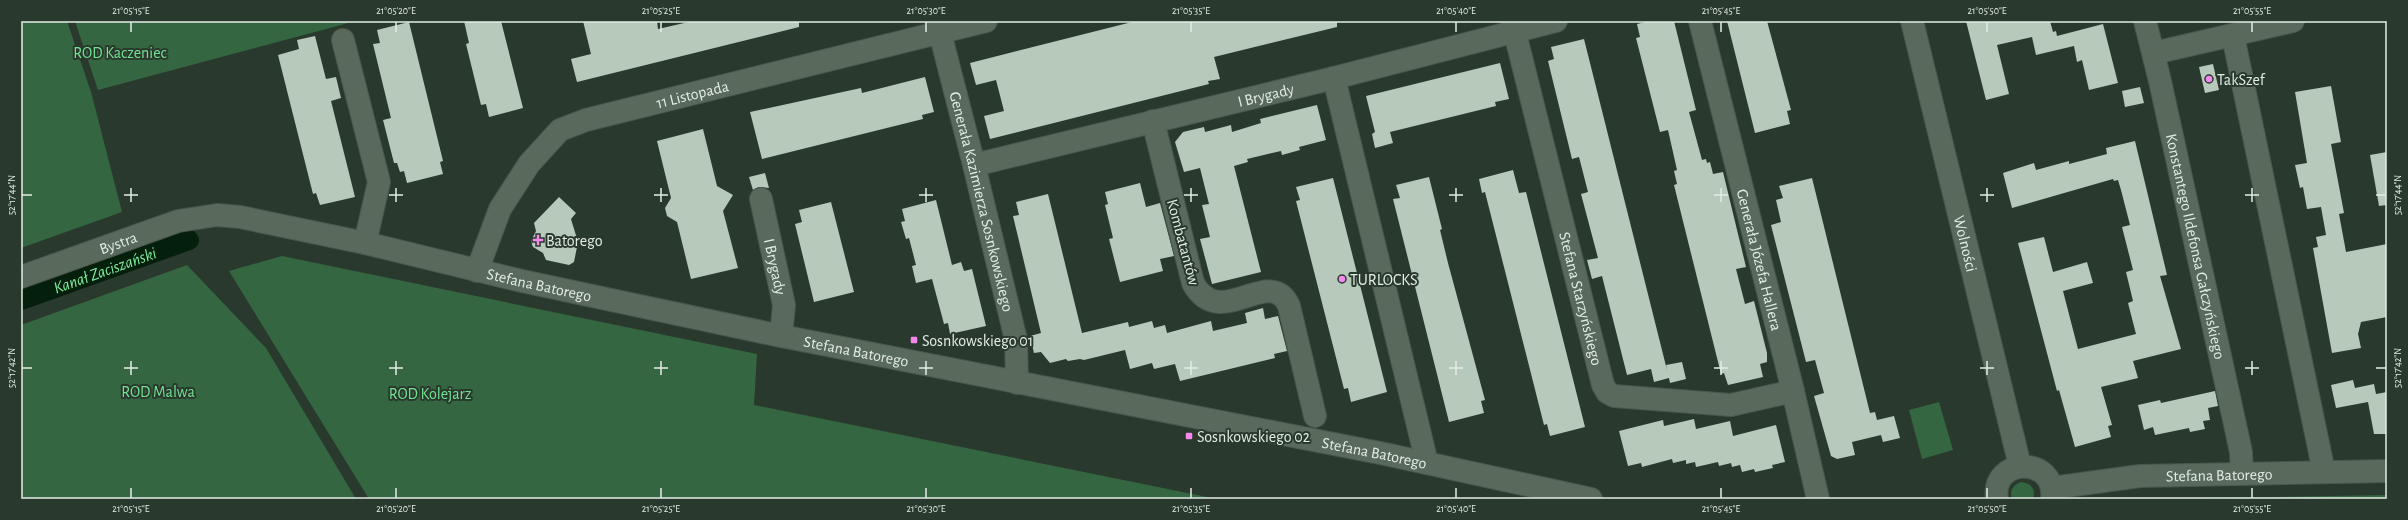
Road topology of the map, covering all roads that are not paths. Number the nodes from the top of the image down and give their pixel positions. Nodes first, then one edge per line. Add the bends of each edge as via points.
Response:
1 (986, 21) edge
2 (1556, 21) edge
3 (1700, 21) edge
4 (1912, 21) edge
5 (2145, 21) edge
6 (2293, 21) edge
7 (1513, 26) edge
8 (938, 27) edge
9 (2233, 36) junction
10 (343, 40) dead end
11 (2154, 52) junction
12 (1334, 78) junction
13 (1153, 121) junction
14 (974, 165) junction
15 (761, 198) dead end
16 (217, 215) joint
17 (365, 243) junction
18 (477, 271) junction
19 (21, 277) edge
20 (780, 336) junction
21 (1017, 382) junction
22 (1793, 391) junction
23 (1315, 416) dead end
24 (1428, 463) junction
25 (2020, 466) junction
26 (2387, 471) edge
27 (2324, 472) junction
28 (2242, 473) junction
29 (2052, 494) edge
30 (1993, 498) edge
31 (1591, 499) edge
32 (1818, 499) edge

1 - 8 street, 11 Listopada
2 - 7 street, I Brygady
3 - 22 street, Generała Józefa Hallera
4 - 25 street, Wolności
5 - 11 street, Konstantego Ildefonsa Gałczyńskiego
6 - 9 street
7 - 12 street, I Brygady
7 - 22 street, Stefana Starzyńskiego via 1601,377 1607,392 1614,396 1731,405
8 - 14 street, Generała Kazimierza Sosnkowskiego
8 - 18 street, 11 Listopada via 586,120 560,130 514,185 492,229
9 - 11 street
9 - 27 street
10 - 17 street via 378,182
11 - 28 street, Konstantego Ildefonsa Gałczyńskiego via 2241,452
12 - 13 street, I Brygady
12 - 24 street
13 - 14 street, I Brygady
13 - 23 street, Kombatantów via 1193,283 1198,292 1207,299 1219,302 1266,291 1277,291 1284,296 1289,306
14 - 21 street, Generała Kazimierza Sosnkowskiego via 1016,340
15 - 20 street, I Brygady via 784,305
16 - 17 street, Stefana Batorego via 240,217
16 - 19 street, Bystra via 178,221
17 - 18 street, Stefana Batorego
18 - 20 street, Stefana Batorego
20 - 21 street, Stefana Batorego
21 - 24 street, Stefana Batorego
22 - 32 street, Generała Józefa Hallera
24 - 31 street, Stefana Batorego
25 - 29 street via 2040,471 2048,478
25 - 30 street via 2002,477
26 - 27 street, Stefana Batorego
27 - 28 street, Stefana Batorego
28 - 29 street, Stefana Batorego via 2140,476

